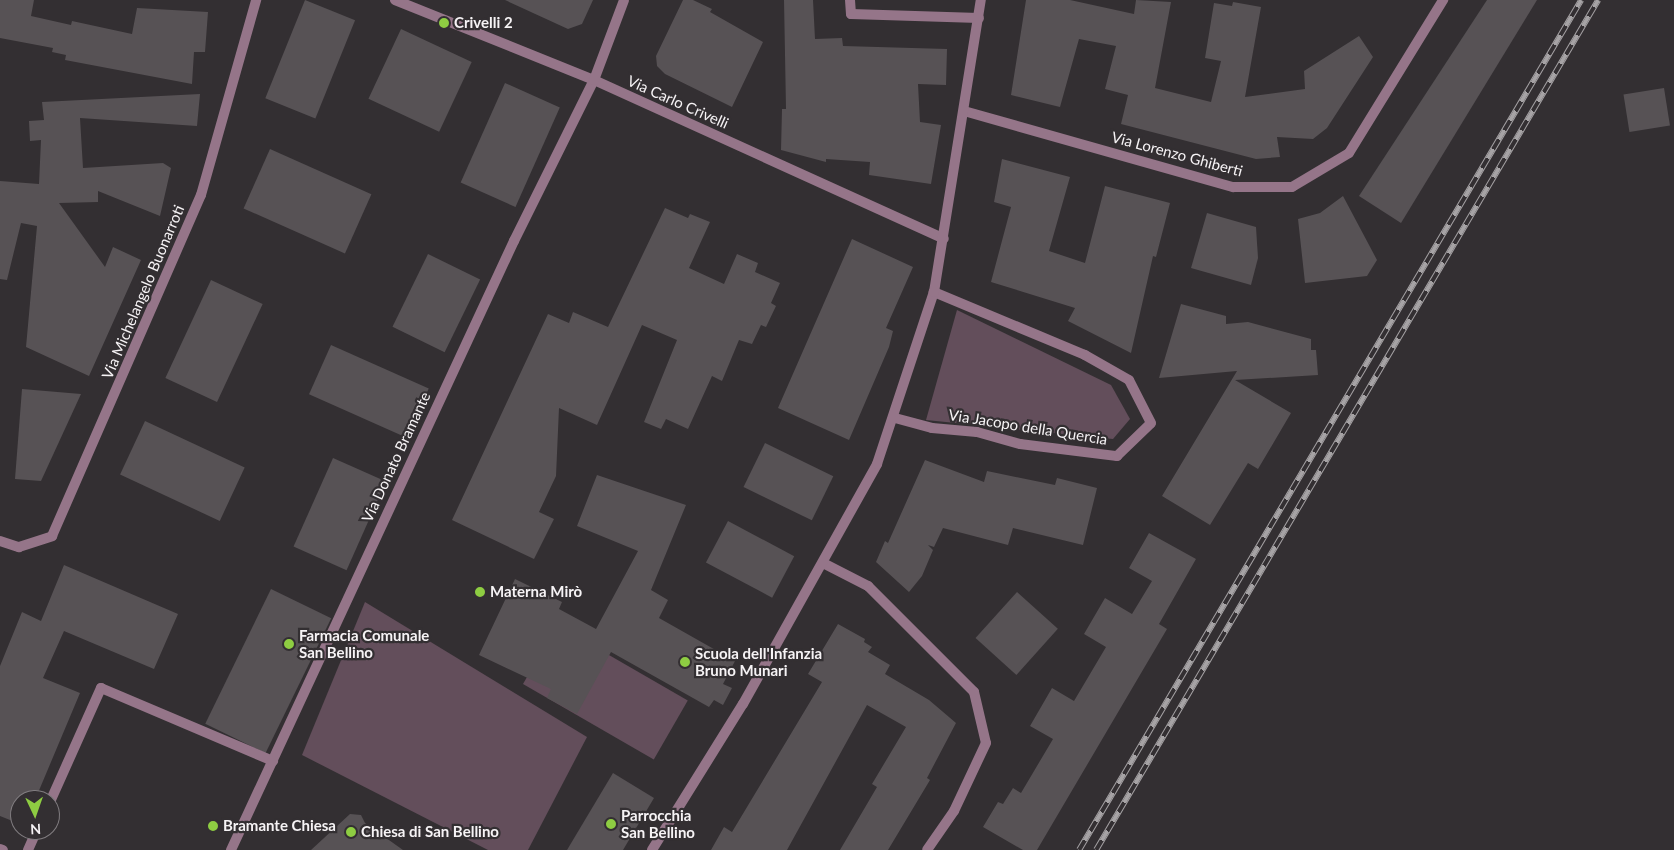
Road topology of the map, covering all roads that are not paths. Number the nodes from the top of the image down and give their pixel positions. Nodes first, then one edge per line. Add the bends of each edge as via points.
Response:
1 (256, 0) edge
2 (395, 0) edge
3 (624, 0) edge
4 (850, 0) edge
5 (981, 0) edge
6 (1443, 0) edge
7 (979, 18) junction
8 (594, 80) junction
9 (964, 111) junction
10 (944, 238) junction
11 (934, 292) junction
12 (895, 418) junction
13 (0, 541) edge
14 (823, 563) junction
15 (273, 760) junction
16 (55, 790) edge
17 (230, 850) edge
18 (652, 850) edge
19 (927, 850) edge

1 - 13 street, Via Michelangelo Buonarroti via 201,195 67,505 52,536 19,547
2 - 8 street, Via Carlo Crivelli
3 - 8 street, Via Donato Bramante
4 - 7 street via 851,14
5 - 7 street
6 - 9 street, Via Lorenzo Ghiberti via 1349,153 1292,187 1234,187
7 - 9 street
8 - 10 street, Via Carlo Crivelli
8 - 15 street, Via Donato Bramante via 514,241
9 - 10 street
10 - 11 street
11 - 12 street
11 - 12 street, Via Jacopo della Quercia via 1085,355 1129,380 1152,423 1117,456 1020,444 977,432 932,428
12 - 14 street via 877,464
14 - 18 street via 742,704
14 - 19 street via 868,586 974,692 986,743 954,811
15 - 16 street via 101,688
15 - 17 street, Via Donato Bramante

